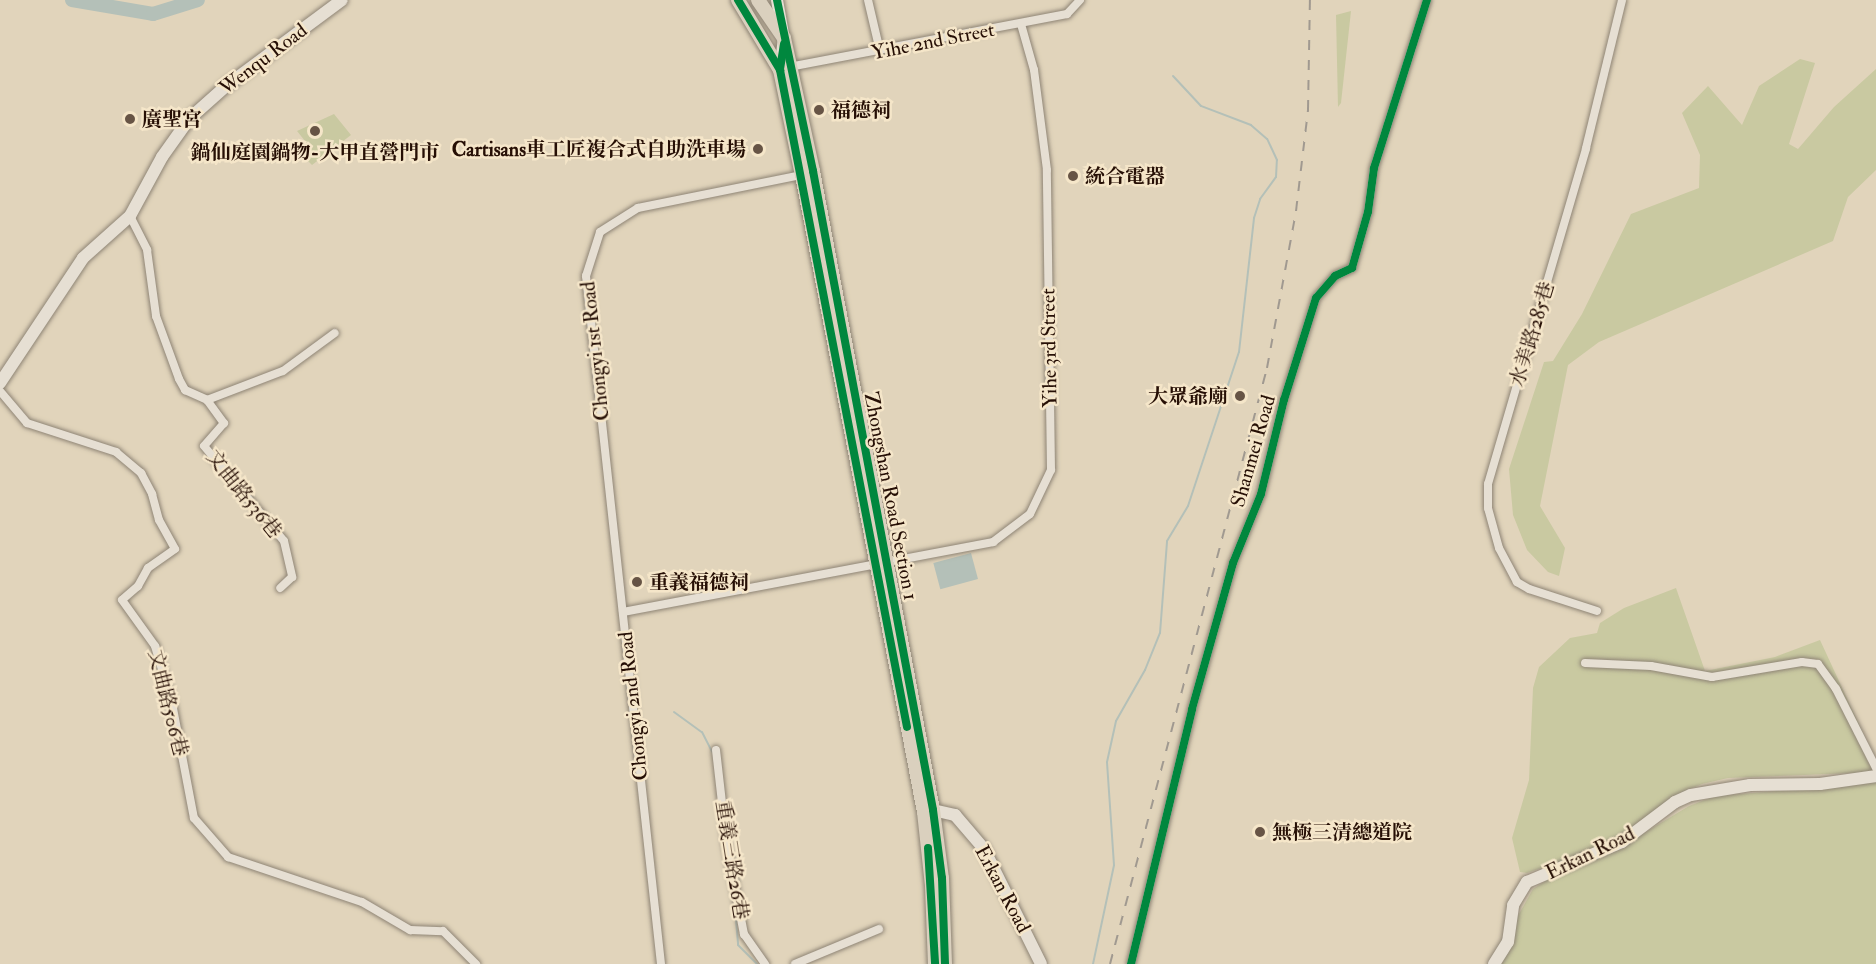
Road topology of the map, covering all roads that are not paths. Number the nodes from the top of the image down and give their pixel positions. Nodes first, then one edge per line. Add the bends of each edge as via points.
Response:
1 (342, 0) edge
2 (738, 0) edge
3 (758, 0) edge
4 (777, 0) edge
5 (868, 0) edge
6 (1080, 0) edge
7 (1427, 0) edge
8 (1622, 0) edge
9 (1021, 24) junction
10 (784, 38) junction
11 (880, 51) junction
12 (786, 68) junction
13 (802, 175) junction
14 (130, 216) junction
15 (335, 333) dead end
16 (0, 383) edge
17 (0, 391) edge
18 (207, 400) junction
19 (882, 565) junction
20 (280, 588) dead end
21 (1597, 611) dead end
22 (623, 612) junction
23 (1586, 663) dead end
24 (716, 750) dead end
25 (1875, 770) edge
26 (928, 811) junction
27 (879, 929) dead end
28 (661, 962) edge
29 (476, 964) edge
30 (765, 964) edge
31 (795, 964) edge
32 (934, 964) edge
33 (945, 964) edge
34 (1041, 964) edge
35 (1131, 964) edge
36 (1494, 964) edge

1 - 14 street, Wenqu Road via 201,106 162,157
2 - 12 main road
3 - 10 main road
4 - 10 street, Zhongshan Road Section 1
5 - 11 street
6 - 9 street, Yihe 2nd Street via 1067,14
7 - 35 street, Shanmei Road via 1374,168 1368,212 1352,268 1335,276 1316,298 1280,413 1261,494 1233,563 1192,709
8 - 21 street, 水美路285巷 via 1586,148 1488,484 1488,508 1499,549 1517,582
9 - 11 street, Yihe 2nd Street
9 - 19 street, Yihe 3rd Street via 1034,70 1047,170 1051,470 1030,514 1014,531 993,543
10 - 12 main road, Zhongshan Road Section 1
11 - 12 street, Yihe 2nd Street
12 - 13 main road, Zhongshan Road Section 1
12 - 19 main road, Zhongshan Road Section 1
13 - 19 main road, Zhongshan Road Section 1
13 - 22 street, Chongyi 1st Road via 638,208 616,218 600,232 591,253 586,276
14 - 16 street, Wenqu Road via 83,258
14 - 18 street, 文曲路536巷 via 147,250 156,316 179,380 185,390
15 - 18 street via 283,370
17 - 29 street, 文曲路506巷 via 27,423 116,452 141,472 152,494 159,520 175,549 148,568 138,586 122,600 155,646 172,703 194,818 228,857 362,902 410,930 443,931
18 - 20 street, 文曲路536巷 via 224,423 204,446 284,541 292,577
19 - 22 street, Chongyi 2nd Road
19 - 26 main road, Zhongshan Road Section 1
22 - 28 street, Chongyi 2nd Road
23 - 25 street via 1651,666 1712,677 1802,662 1818,664 1836,689
24 - 30 street, 重義三路26巷 via 727,846 744,934
25 - 36 street, Erkan Road via 1820,784 1750,785 1691,795 1675,802 1623,842 1527,882 1513,905 1508,942
26 - 32 main road, Zhongshan Road Section 1
26 - 33 main road, Zhongshan Road Section 1 via 942,878
26 - 34 street, Erkan Road via 955,815 984,849
27 - 31 street

